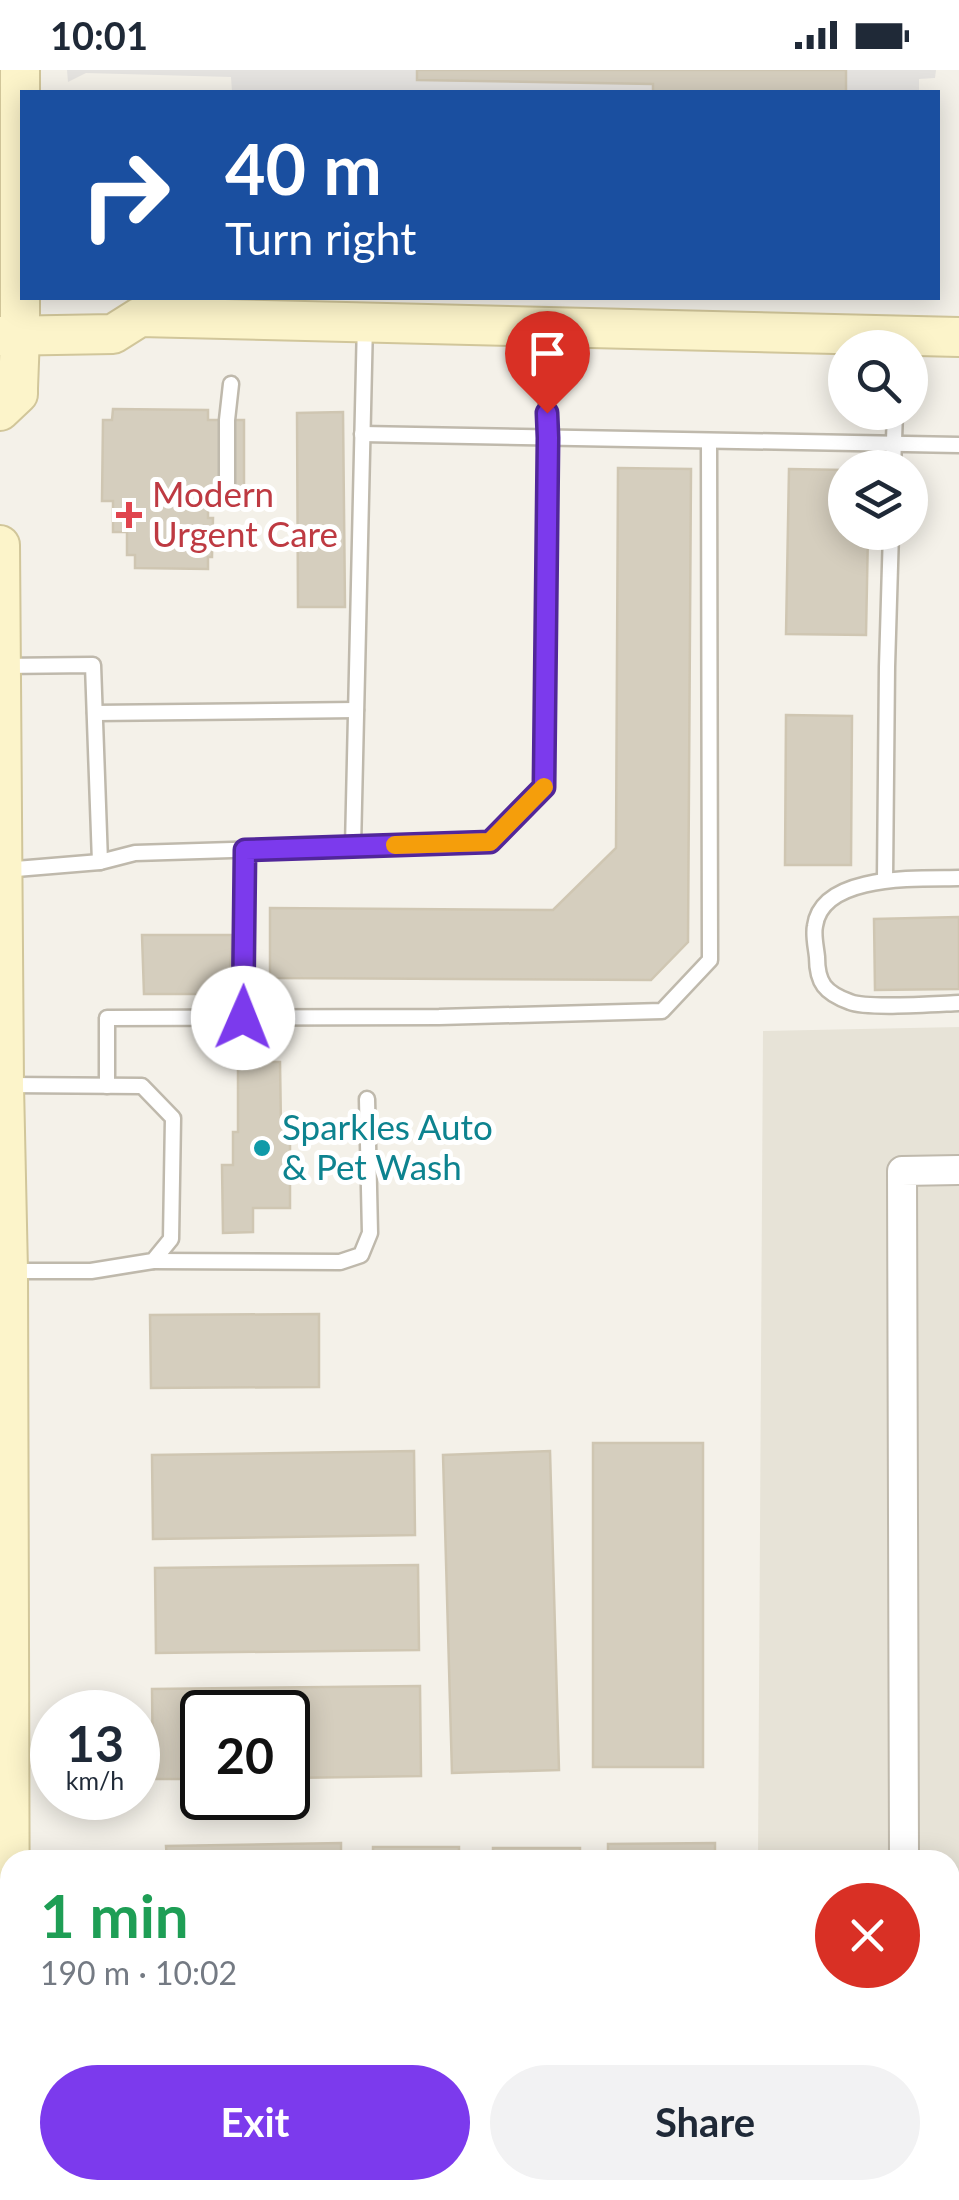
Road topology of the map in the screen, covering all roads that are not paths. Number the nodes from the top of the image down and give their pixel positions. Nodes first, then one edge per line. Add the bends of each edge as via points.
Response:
1 (20, 70) edge
2 (14, 294) edge
3 (128, 308) edge
4 (365, 322) junction
5 (541, 326) junction
6 (10, 336) edge
7 (959, 337) edge
8 (828, 339) edge
9 (928, 340) edge
10 (231, 384) dead end
11 (0, 410) edge
12 (894, 430) edge
13 (362, 434) junction
14 (548, 438) junction
15 (709, 441) junction
16 (894, 444) junction
17 (959, 445) edge
18 (894, 450) edge
19 (240, 500) dead end
20 (0, 546) edge
21 (890, 550) edge
22 (1, 666) edge
23 (356, 710) junction
24 (95, 713) junction
25 (352, 846) junction
26 (245, 850) junction
27 (100, 862) junction
28 (3, 870) junction
29 (959, 878) edge
30 (885, 879) junction
31 (959, 1003) edge
32 (243, 1018) junction
33 (4, 1085) junction
34 (106, 1086) junction
35 (367, 1100) dead end
36 (959, 1170) edge
37 (3, 1186) edge
38 (5, 1248) edge
39 (153, 1261) junction
40 (9, 1850) edge
41 (904, 1850) edge

1 - 2 main road
2 - 6 main road
3 - 4 main road
3 - 6 main road via 113,334
4 - 5 main road
4 - 13 lane
5 - 8 main road
5 - 14 lane
6 - 11 main road via 18,394
7 - 9 main road
10 - 19 lane via 227,488
12 - 16 lane
13 - 14 lane
13 - 23 lane
14 - 15 lane
14 - 25 lane via 544,787 490,842
15 - 16 lane
15 - 32 lane via 710,960 662,1010
16 - 17 lane
16 - 18 lane
20 - 22 main road
21 - 30 lane
22 - 24 lane via 93,664
22 - 28 main road
23 - 24 lane
23 - 25 lane
24 - 27 lane
25 - 26 lane
26 - 27 lane via 135,854
26 - 32 lane
27 - 28 lane
28 - 33 main road
29 - 30 lane
30 - 31 lane via 846,890 822,906 815,926 817,974 826,990 854,1004
32 - 34 lane via 106,1018
33 - 34 lane
33 - 37 main road
34 - 39 lane via 142,1086 173,1118 171,1239
35 - 39 lane via 370,1233 362,1255 340,1262
36 - 41 street via 902,1171
37 - 38 main road
38 - 39 lane via 92,1271
38 - 40 main road

